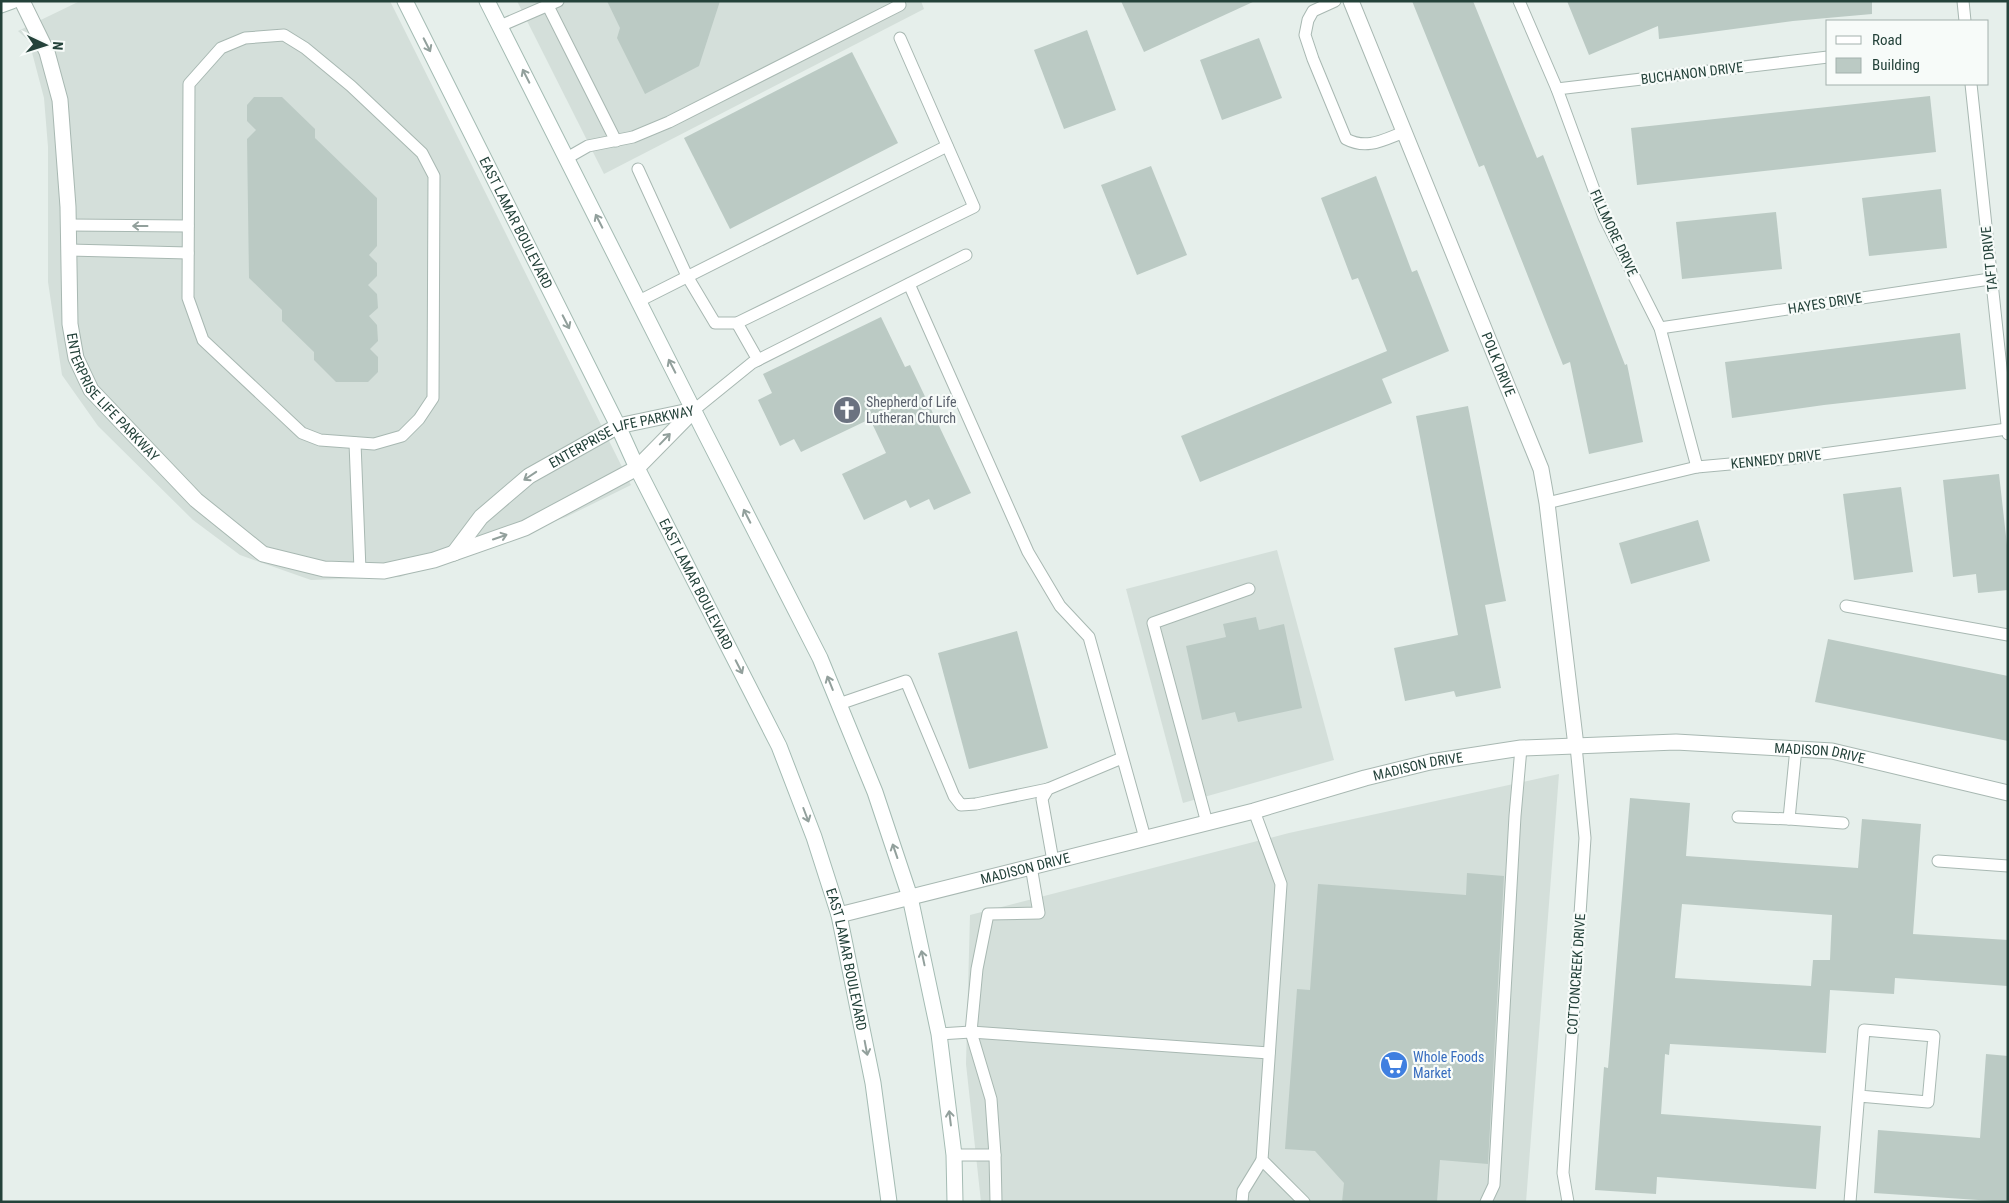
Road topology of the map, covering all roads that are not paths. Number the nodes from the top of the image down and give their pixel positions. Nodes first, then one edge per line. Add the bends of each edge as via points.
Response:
1 (12, 1) edge
2 (22, 1) edge
3 (405, 1) edge
4 (487, 1) edge
5 (898, 1) edge
6 (1335, 1) edge
7 (1351, 1) edge
8 (1519, 1) edge
9 (1963, 1) edge
10 (553, 3) edge
11 (1, 5) edge
12 (1965, 20) edge
13 (500, 26) junction
14 (900, 38) dead end
15 (1826, 57) edge
16 (1972, 85) edge
17 (1557, 89) junction
18 (1404, 132) junction
19 (616, 141) junction
20 (947, 146) junction
21 (567, 158) junction
22 (638, 169) dead end
23 (68, 225) junction
24 (188, 226) junction
25 (69, 250) junction
26 (188, 253) junction
27 (966, 255) dead end
28 (687, 276) junction
29 (1990, 279) junction
30 (909, 284) junction
31 (639, 300) junction
32 (737, 323) junction
33 (1660, 328) junction
34 (758, 360) junction
35 (694, 410) junction
36 (618, 426) junction
37 (2007, 432) edge
38 (355, 443) junction
39 (1697, 467) junction
40 (637, 468) junction
41 (1547, 503) junction
42 (454, 553) junction
43 (360, 570) junction
44 (1250, 589) dead end
45 (1846, 606) dead end
46 (2008, 635) edge
47 (839, 704) junction
48 (1576, 746) junction
49 (1521, 748) junction
50 (1796, 748) junction
51 (1122, 758) junction
52 (1048, 789) junction
53 (2008, 792) edge
54 (1254, 811) junction
55 (1738, 816) dead end
56 (1790, 819) junction
57 (1843, 822) dead end
58 (1207, 823) junction
59 (1145, 838) junction
60 (1938, 861) dead end
61 (1053, 862) junction
62 (1031, 866) junction
63 (2008, 866) edge
64 (910, 897) junction
65 (839, 915) junction
66 (971, 1032) junction
67 (940, 1034) junction
68 (1270, 1053) junction
69 (1859, 1096) junction
70 (954, 1155) junction
71 (995, 1155) junction
72 (1262, 1160) junction
73 (888, 1202) edge
74 (955, 1202) edge
75 (996, 1202) edge
76 (1242, 1202) edge
77 (1304, 1202) edge
78 (1486, 1202) edge
79 (1568, 1202) edge
80 (1850, 1202) edge

1 - 11 street
2 - 23 street, ENTERPRISE LIFE PARKWAY via 47,52 60,100
3 -> 36 street, EAST LAMAR BOULEVARD
4 - 13 street
5 - 19 lane via 900,5 669,122
6 - 18 lane via 1313,10 1305,35 1346,139 1366,145
7 - 18 street, POLK DRIVE
8 - 17 lane, FILLMORE DRIVE
9 - 12 lane
10 - 13 lane
10 - 19 lane
21 -> 13 street
14 - 20 lane
15 - 17 lane, BUCHANON DRIVE
16 - 29 lane, TAFT DRIVE
17 - 33 lane, FILLMORE DRIVE via 1604,217
18 - 41 street, POLK DRIVE via 1541,469
19 - 21 lane via 588,146
20 - 28 lane
20 - 32 lane via 974,207
31 -> 21 street
22 - 28 lane
24 -> 23 lane
23 - 25 street, ENTERPRISE LIFE PARKWAY
24 - 26 lane
24 - 38 lane via 189,84 221,48 245,38 284,35 305,48 422,153 434,176 433,398 402,436 374,444
25 - 26 lane
25 - 43 street, ENTERPRISE LIFE PARKWAY via 70,324 76,358 91,390 196,500 263,554 324,570
26 - 38 lane via 188,298 203,340 302,433 320,440
27 - 30 lane
28 - 31 lane
28 - 32 lane via 715,323
29 - 33 lane, HAYES DRIVE
29 - 37 lane, TAFT DRIVE
30 - 34 lane
30 - 51 lane via 1028,552 1060,606 1089,636
35 -> 31 street
32 - 34 lane
33 - 39 lane, FILLMORE DRIVE
34 - 35 lane
35 - 36 street, ENTERPRISE LIFE PARKWAY
40 -> 35 street, ENTERPRISE LIFE PARKWAY
47 -> 35 street via 820,658
36 - 40 street, EAST LAMAR BOULEVARD
36 -> 42 street, ENTERPRISE LIFE PARKWAY via 528,476 481,517
37 - 39 lane, KENNEDY DRIVE
38 - 43 lane
39 - 41 lane, KENNEDY DRIVE
42 -> 40 street, ENTERPRISE LIFE PARKWAY via 525,528
40 -> 65 street, EAST LAMAR BOULEVARD via 779,746 814,837
41 - 48 street, POLK DRIVE
42 - 43 street, ENTERPRISE LIFE PARKWAY via 384,571
44 - 58 lane via 1153,622
45 - 46 lane
47 - 52 lane via 906,681 954,796 961,805
64 -> 47 street via 875,792
48 - 49 street, MADISON DRIVE
48 - 50 street, MADISON DRIVE via 1676,742
48 - 79 lane, COTTONCREEK DRIVE via 1585,838 1563,1173
49 - 54 street, MADISON DRIVE via 1430,762
49 - 78 lane via 1494,1185
50 - 53 street, MADISON DRIVE via 1832,751
50 - 56 lane
51 - 52 lane
51 - 59 lane
52 - 61 lane via 1042,799
54 - 58 street, MADISON DRIVE
54 - 68 lane via 1281,884
55 - 56 lane
56 - 57 lane
58 - 59 street, MADISON DRIVE
59 - 61 street, MADISON DRIVE
60 - 63 lane
61 - 62 street, MADISON DRIVE
62 - 64 street, MADISON DRIVE
62 - 66 lane via 1040,913 988,914 977,969
64 - 65 street, MADISON DRIVE
67 -> 64 street
65 -> 73 street, EAST LAMAR BOULEVARD via 873,1083
66 - 67 lane
66 - 68 lane
66 - 71 lane via 991,1099
70 -> 67 street
68 - 72 lane
69 - 69 lane via 1928,1102 1934,1036 1864,1030
69 - 80 lane
70 - 71 lane
70 - 74 street
71 - 75 lane
72 - 76 lane via 1243,1191
72 - 77 lane

